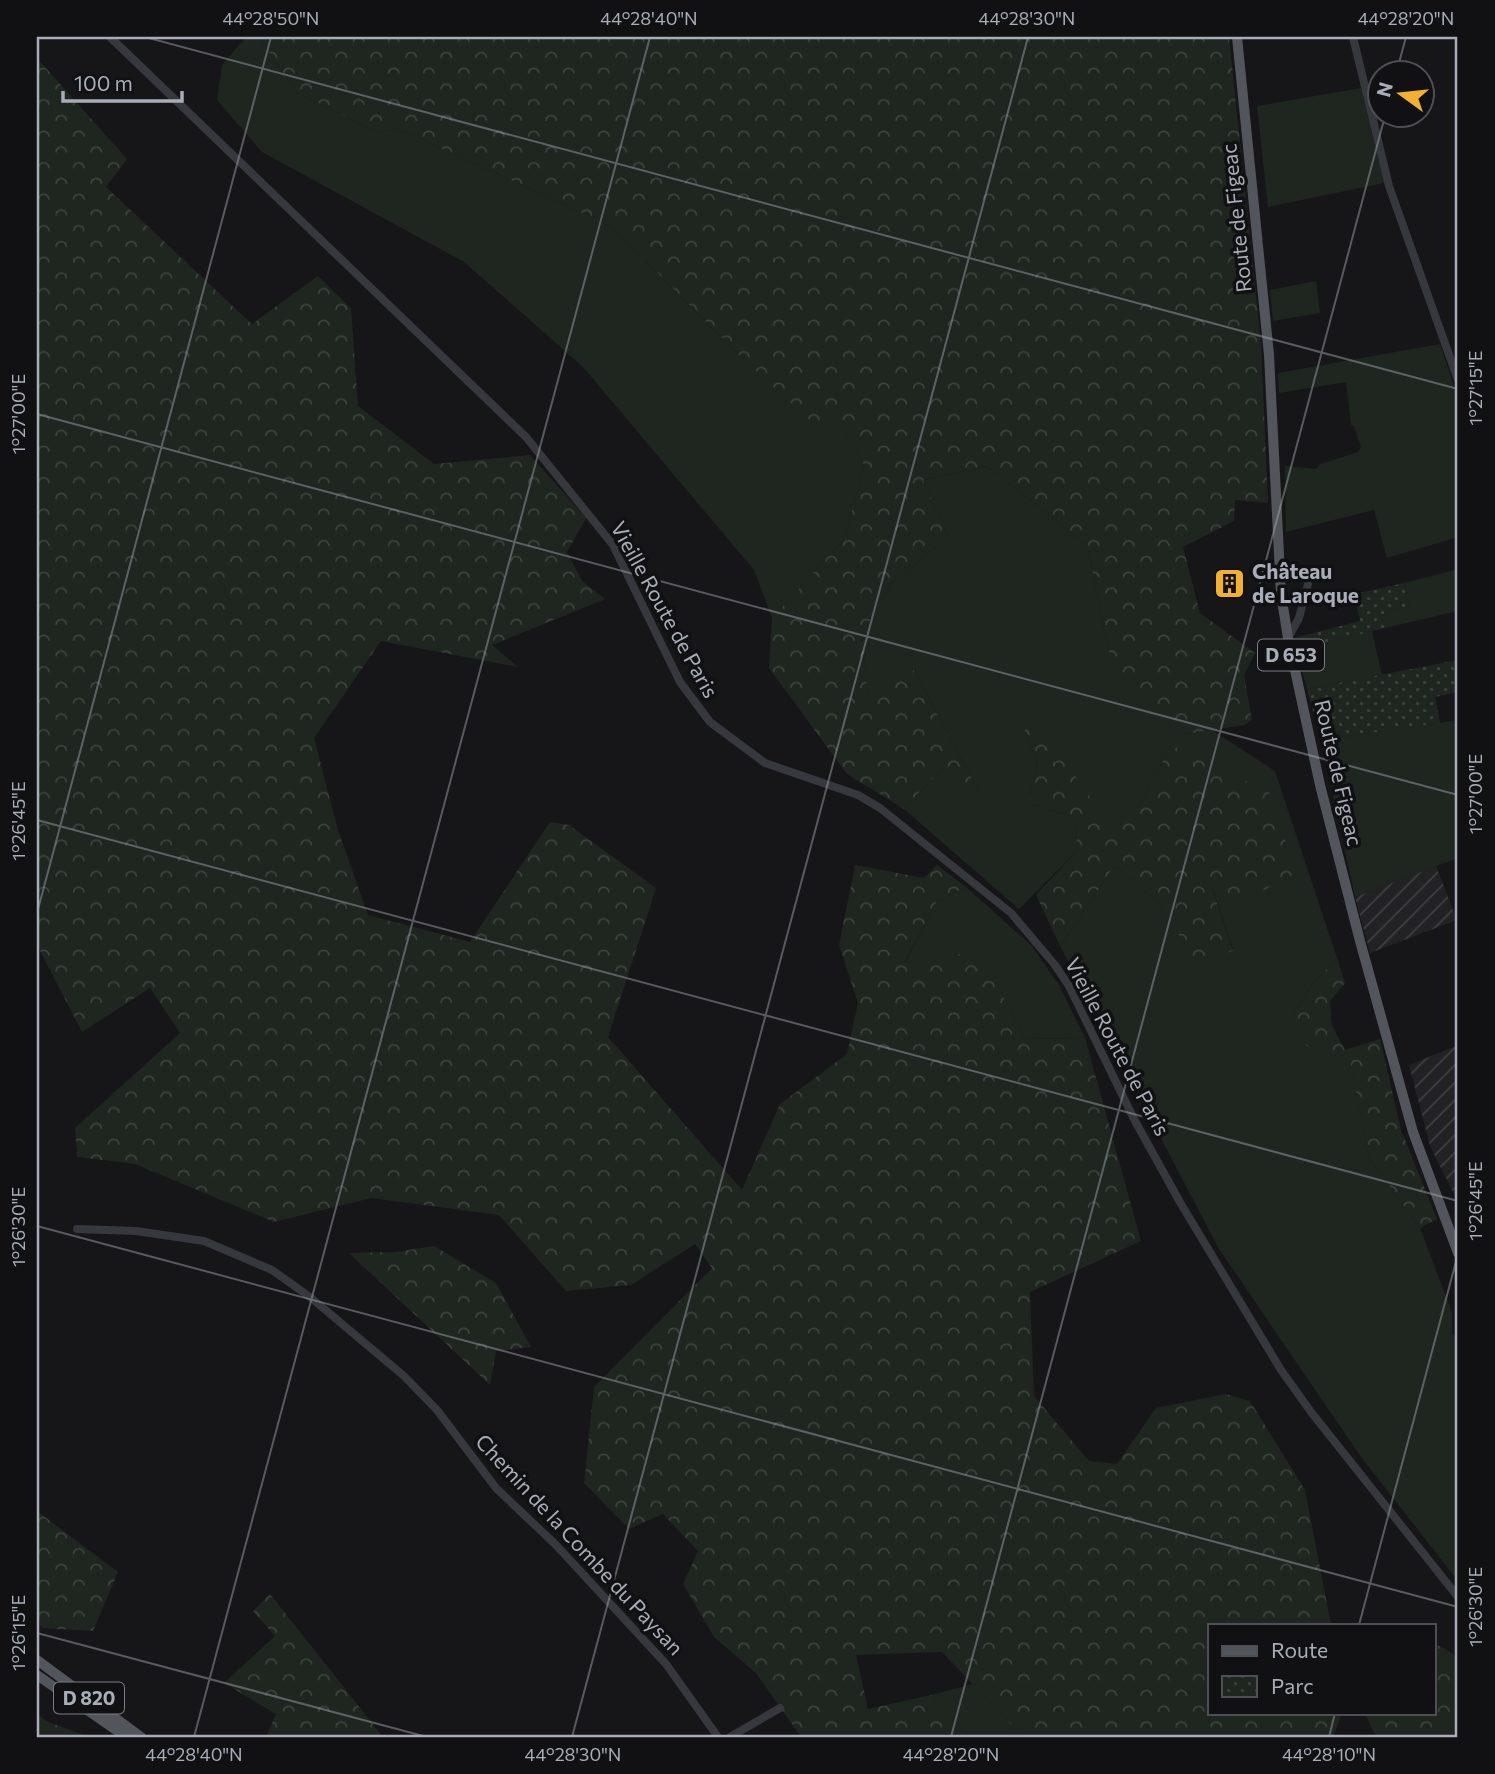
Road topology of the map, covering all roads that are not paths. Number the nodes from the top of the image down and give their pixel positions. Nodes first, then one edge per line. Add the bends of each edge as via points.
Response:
1 (110, 37) edge
2 (1237, 37) edge
3 (1353, 37) edge
4 (1458, 380) edge
5 (1308, 584) dead end
6 (1288, 638) junction
7 (77, 1229) dead end
8 (1458, 1253) edge
9 (1458, 1597) edge
10 (37, 1660) edge
11 (37, 1675) edge
12 (780, 1708) dead end
13 (126, 1737) edge
14 (141, 1737) edge
15 (718, 1737) edge
16 (730, 1737) edge

1 - 9 street, Vieille Route de Paris via 526,437 613,545 680,682 710,722 765,763 858,795 880,808 1010,913 1037,942 1069,986 1135,1121 1281,1370
2 - 6 main road, Route de Figeac / D 653 via 1269,355 1281,594
3 - 4 street via 1389,186
5 - 6 street
6 - 8 main road, Route de Figeac / D 653 via 1367,967 1413,1132
7 - 15 street, Chemin de la Combe du Paysan via 136,1231 204,1241 272,1270 310,1297 437,1410 496,1488 666,1664
10 - 14 main road, D 820
11 - 13 main road, D 820
12 - 16 street

